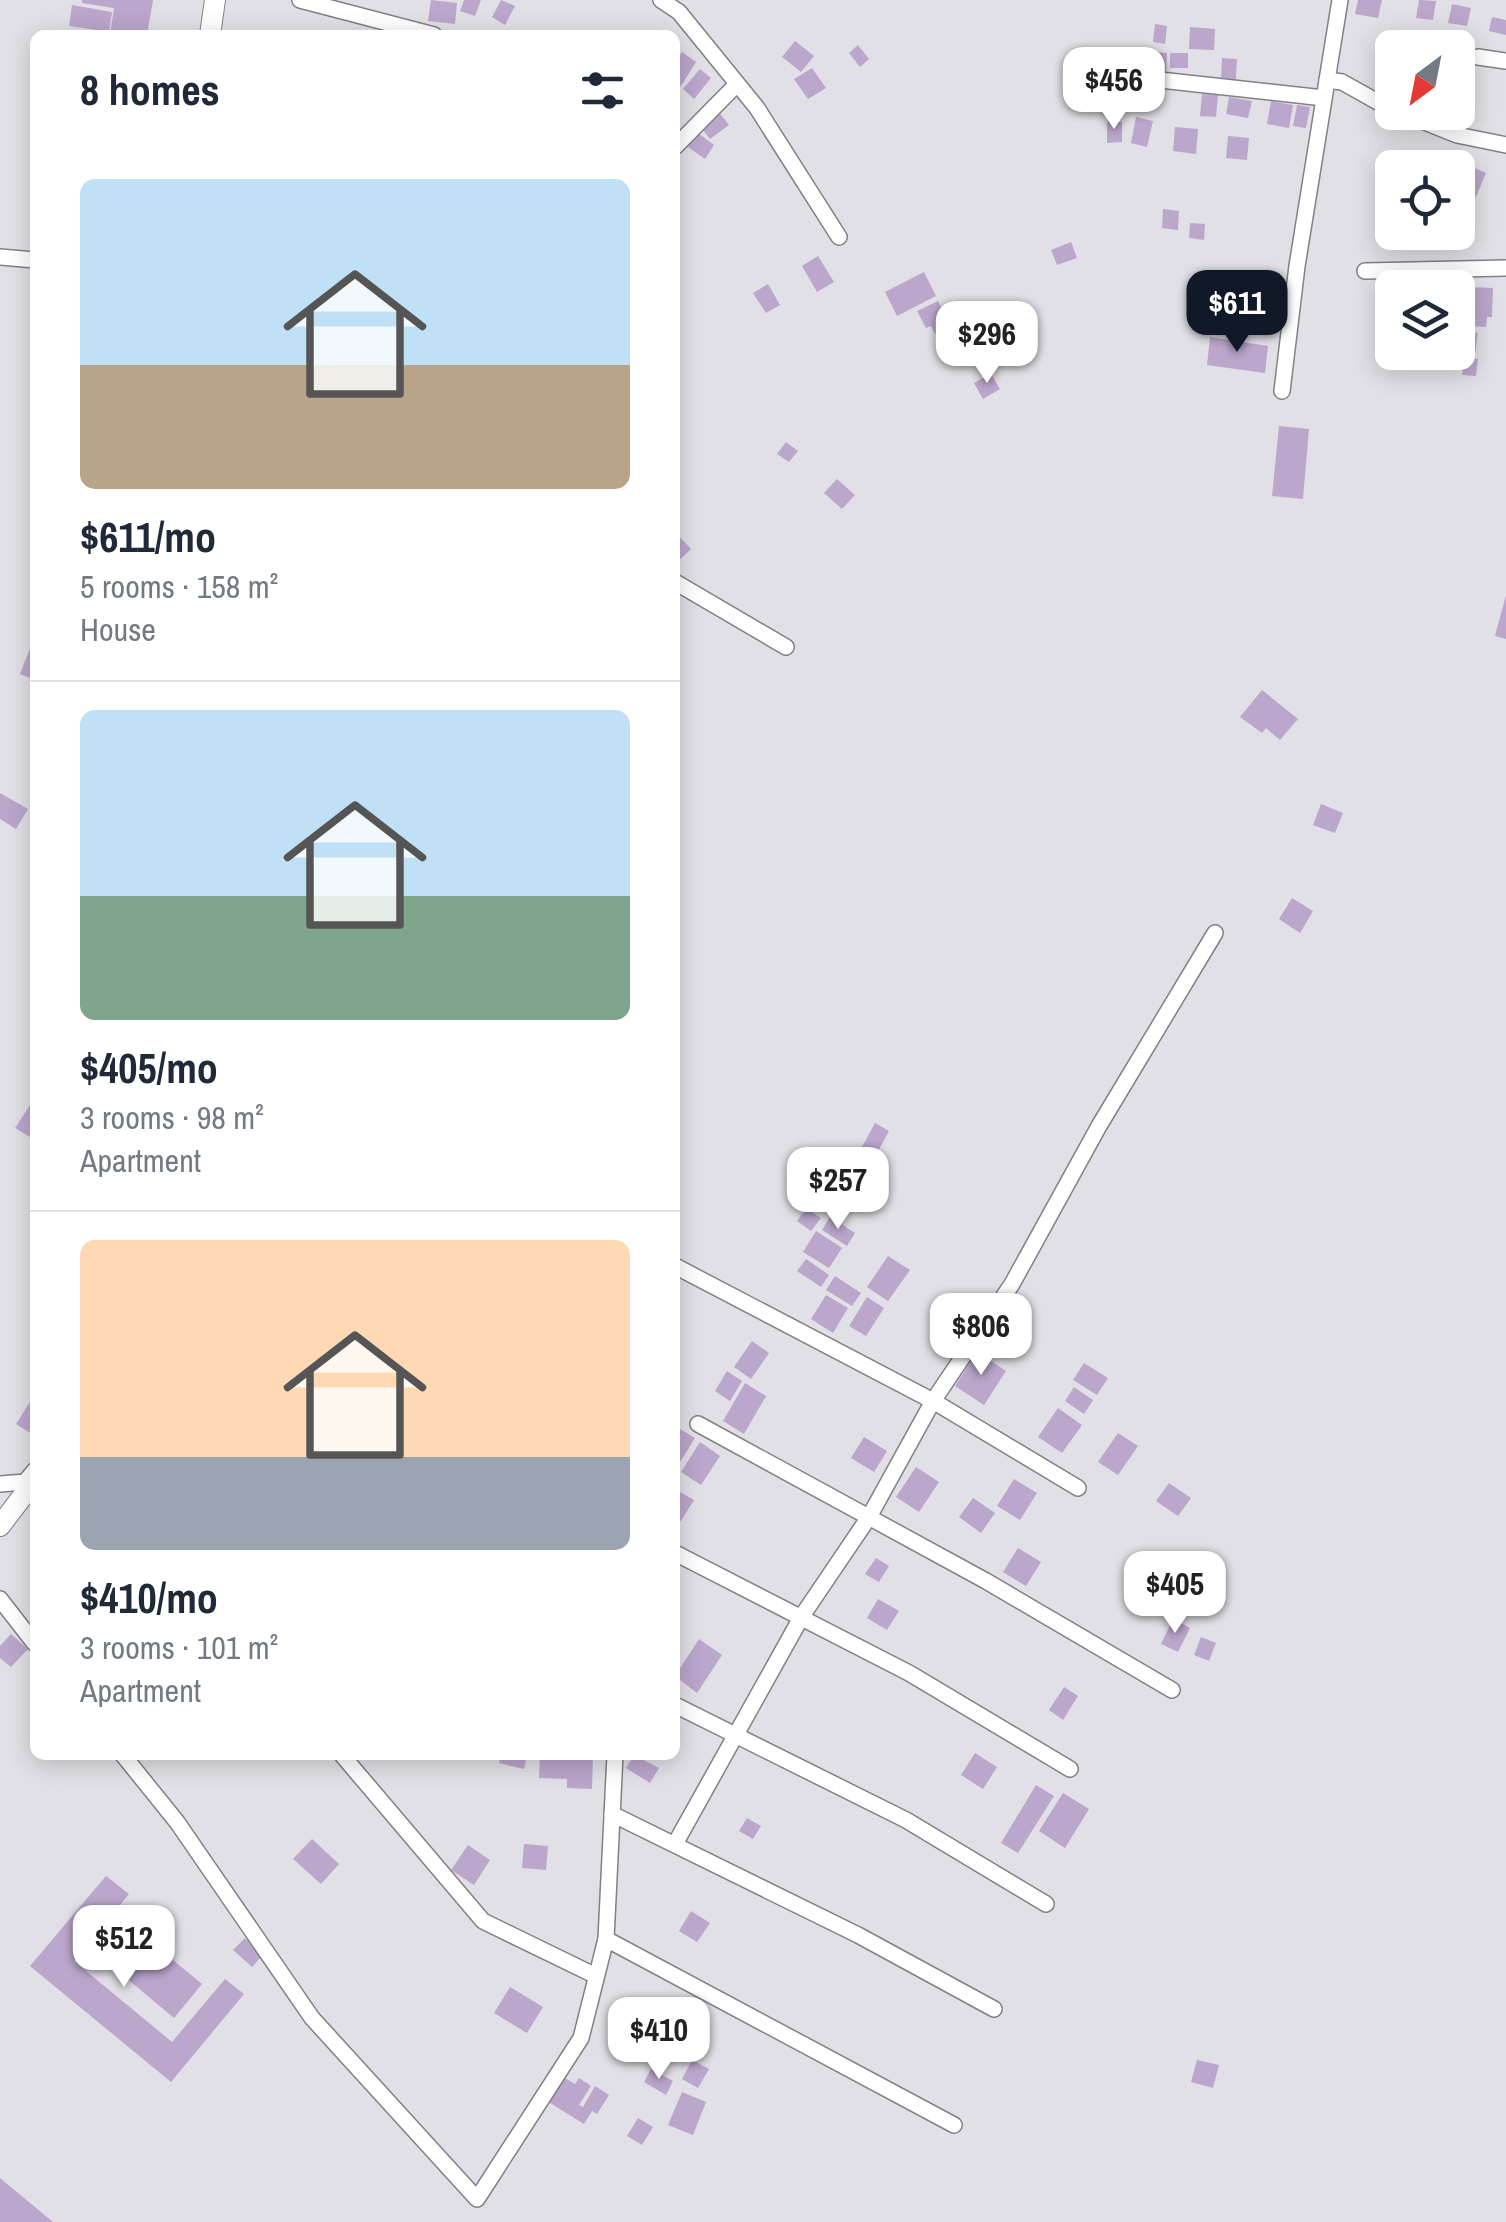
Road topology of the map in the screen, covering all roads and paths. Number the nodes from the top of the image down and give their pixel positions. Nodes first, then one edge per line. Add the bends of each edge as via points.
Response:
1 (215, 0) edge
2 (300, 0) edge
3 (661, 0) edge
4 (1340, 0) edge
5 (211, 30) edge
6 (415, 30) edge
7 (1478, 58) dead end
8 (1506, 60) edge
9 (1151, 79) dead end
10 (1327, 80) junction
11 (737, 84) junction
12 (1324, 98) junction
13 (1375, 100) edge
14 (1447, 130) edge
15 (680, 142) edge
16 (1506, 145) edge
17 (839, 237) dead end
18 (0, 257) edge
19 (30, 260) edge
20 (1506, 268) edge
21 (1365, 271) dead end
22 (1282, 391) dead end
23 (680, 585) edge
24 (786, 646) dead end
25 (1215, 933) dead end
26 (680, 1269) edge
27 (932, 1400) junction
28 (698, 1424) dead end
29 (30, 1476) edge
30 (0, 1484) edge
31 (30, 1487) edge
32 (1078, 1488) dead end
33 (869, 1518) junction
34 (0, 1526) edge
35 (680, 1555) edge
36 (0, 1599) edge
37 (802, 1616) junction
38 (30, 1638) edge
39 (1172, 1690) dead end
40 (680, 1707) edge
41 (735, 1734) junction
42 (127, 1760) edge
43 (346, 1760) edge
44 (615, 1760) edge
45 (1070, 1769) dead end
46 (612, 1814) junction
47 (675, 1844) junction
48 (1046, 1904) dead end
49 (606, 1939) junction
50 (594, 1975) junction
51 (994, 2009) dead end
52 (954, 2126) dead end

1 - 5 street
2 - 6 street
3 - 11 street
4 - 10 street
7 - 8 street
9 - 12 street
10 - 12 street
10 - 13 street
11 - 15 street
11 - 17 street
12 - 22 street
14 - 16 street
18 - 19 street
20 - 21 street
23 - 24 street
25 - 27 street via 1012,1284
26 - 27 street
27 - 32 street
27 - 33 street
28 - 33 street
29 - 30 street
31 - 34 street
33 - 37 street
33 - 39 street
35 - 37 street
36 - 38 street
37 - 41 street
37 - 45 street
40 - 41 street
41 - 47 street
41 - 48 street via 906,1820
42 - 50 street via 312,2018 477,2199 581,2038
43 - 50 street via 482,1921
44 - 46 street
46 - 47 street
46 - 49 street
47 - 51 street
49 - 50 street
49 - 52 street

